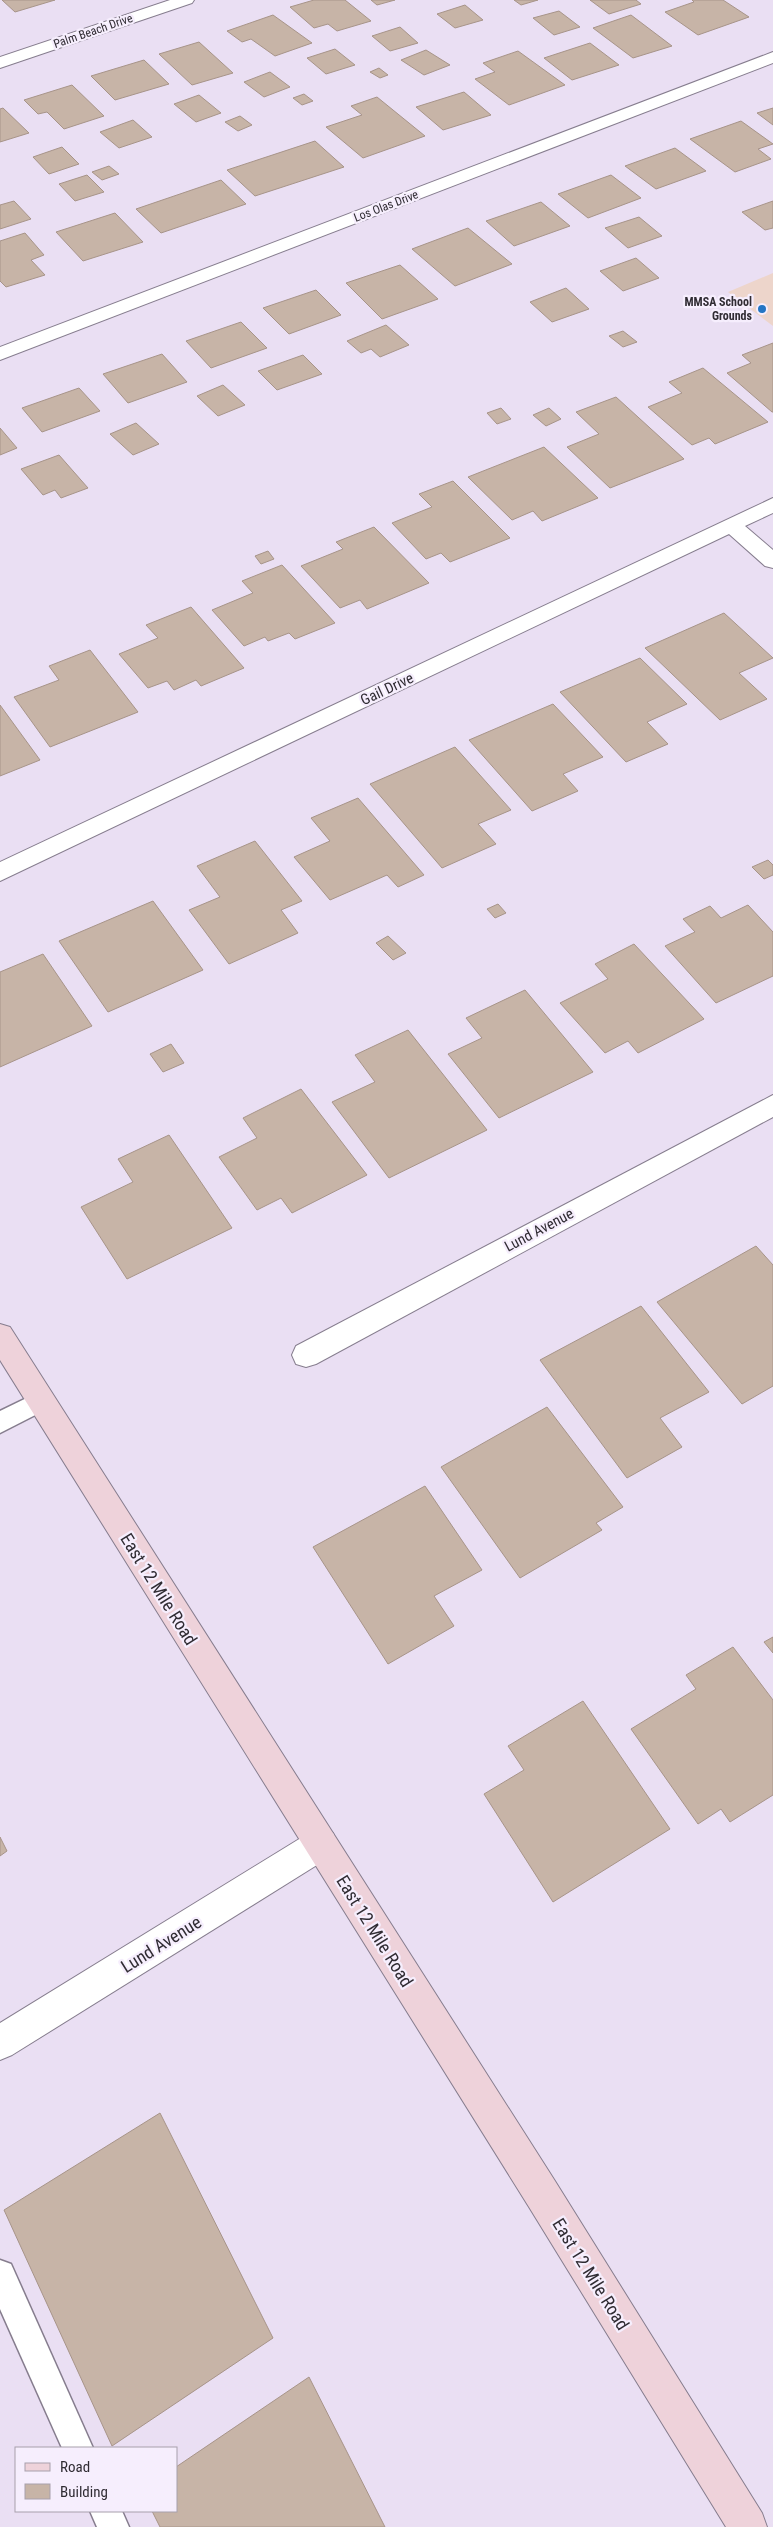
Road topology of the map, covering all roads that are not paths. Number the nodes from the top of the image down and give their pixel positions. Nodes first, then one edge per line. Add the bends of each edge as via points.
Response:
1 (186, 0) edge
2 (773, 57) edge
3 (0, 63) edge
4 (0, 354) edge
5 (773, 505) edge
6 (732, 526) junction
7 (773, 561) edge
8 (0, 872) edge
9 (773, 1105) edge
10 (0, 1336) edge
11 (306, 1355) dead end
12 (41, 1401) junction
13 (0, 1422) edge
14 (321, 1844) junction
15 (0, 2043) edge
16 (0, 2275) edge
17 (78, 2447) edge
18 (106, 2512) edge
19 (113, 2527) edge
20 (748, 2527) edge

1 - 3 street, Palm Beach Drive
2 - 4 street, Los Olas Drive
5 - 6 street, Gail Drive
6 - 7 street
6 - 8 street, Gail Drive
9 - 11 street, Lund Avenue
10 - 12 main road, East 12 Mile Road
12 - 13 lane
12 - 14 main road, East 12 Mile Road
14 - 15 street, Lund Avenue
14 - 20 main road, East 12 Mile Road
16 - 17 lane
18 - 19 lane

